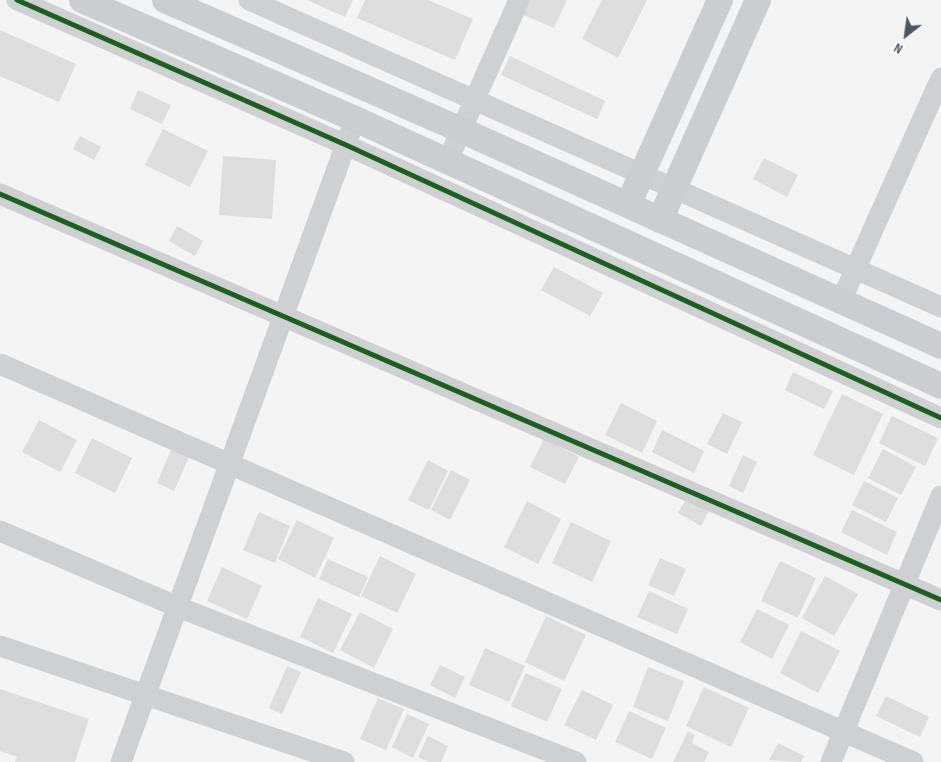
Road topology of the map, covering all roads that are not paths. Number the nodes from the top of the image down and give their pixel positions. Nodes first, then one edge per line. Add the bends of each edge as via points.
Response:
1 (17, 0) edge
2 (82, 0) edge
3 (165, 0) edge
4 (249, 0) edge
5 (519, 0) edge
6 (720, 0) edge
7 (758, 0) edge
8 (941, 78) edge
9 (474, 101) junction
10 (933, 117) edge
11 (355, 119) junction
12 (462, 130) junction
13 (346, 145) junction
14 (447, 162) junction
15 (642, 175) junction
16 (674, 189) junction
17 (0, 194) edge
18 (628, 205) junction
19 (660, 220) junction
20 (855, 269) junction
21 (841, 301) junction
22 (941, 308) edge
23 (283, 317) junction
24 (941, 346) edge
25 (0, 364) edge
26 (941, 386) edge
27 (941, 418) edge
28 (230, 464) junction
29 (941, 496) edge
30 (0, 531) edge
31 (904, 584) junction
32 (941, 600) edge
33 (178, 607) junction
34 (0, 646) edge
35 (145, 696) junction
36 (843, 732) junction
37 (121, 762) edge
38 (344, 762) edge
39 (576, 762) edge
40 (831, 762) edge
41 (913, 762) edge

1 - 13 street
2 - 11 main road
3 - 12 main road
4 - 9 street
5 - 9 street
6 - 15 main road
7 - 16 main road
8 - 10 street
9 - 12 street
9 - 15 street
10 - 20 street
11 - 13 street
11 - 14 main road
12 - 14 street
12 - 18 main road
13 - 23 street
13 - 27 street
14 - 26 main road
15 - 16 street
15 - 18 main road
16 - 19 main road
16 - 20 street
17 - 23 street
18 - 19 main road
19 - 21 main road
20 - 21 street
20 - 22 street
21 - 24 main road
23 - 28 street
23 - 31 street
25 - 28 street
28 - 33 street
28 - 36 street
29 - 31 street
30 - 33 street
31 - 32 street
31 - 36 street
33 - 35 street
33 - 39 street
34 - 35 street
35 - 37 street
35 - 38 street
36 - 40 street
36 - 41 street

